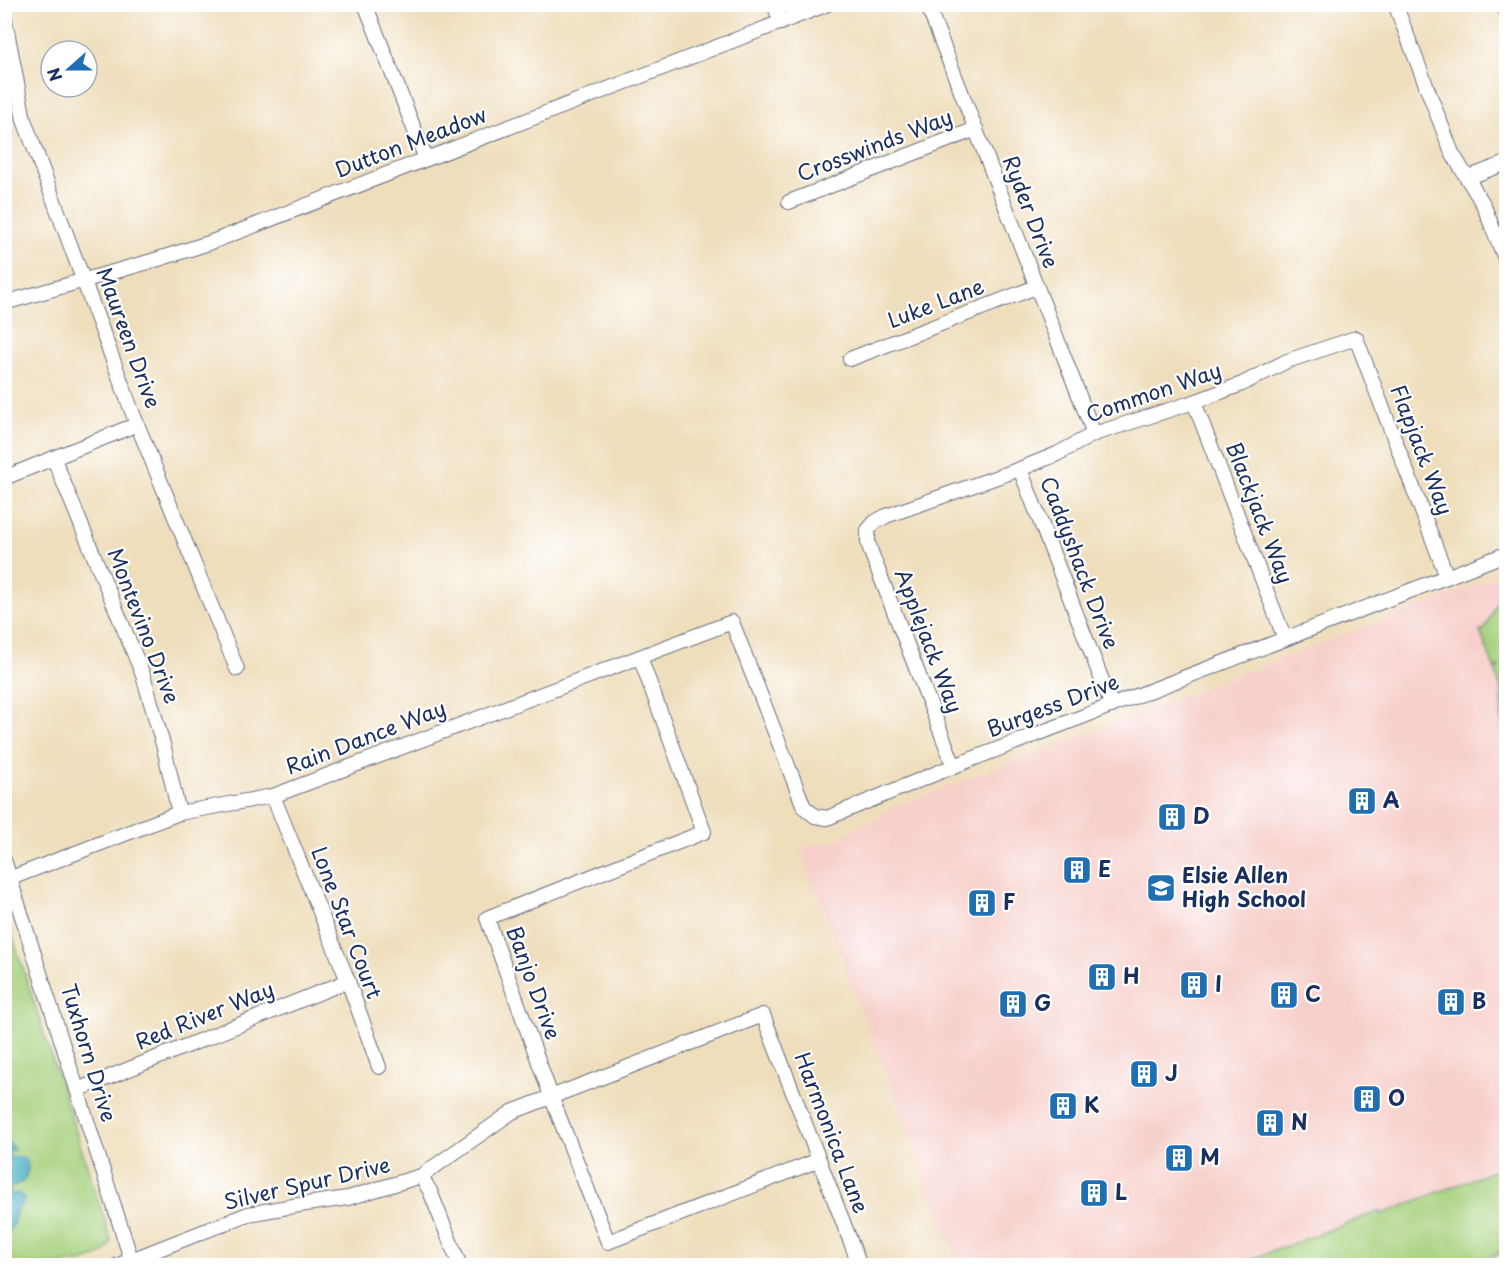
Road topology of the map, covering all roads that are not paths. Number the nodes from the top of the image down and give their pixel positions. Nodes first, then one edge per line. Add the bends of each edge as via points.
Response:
1 (365, 4) edge
2 (774, 4) edge
3 (828, 4) edge
4 (927, 4) edge
5 (1395, 4) edge
6 (1504, 4) edge
7 (1506, 10) edge
8 (4, 15) edge
9 (781, 23) junction
10 (976, 129) junction
11 (426, 159) junction
12 (1506, 162) edge
13 (1467, 178) junction
14 (789, 202) dead end
15 (1506, 261) edge
16 (84, 279) junction
17 (1036, 287) junction
18 (4, 303) edge
19 (1356, 338) joint
20 (850, 359) dead end
21 (1194, 402) junction
22 (128, 428) dead end
23 (1094, 434) junction
24 (54, 459) junction
25 (1020, 469) junction
26 (4, 478) edge
27 (868, 530) joint
28 (1506, 554) edge
29 (1447, 577) junction
30 (732, 622) joint
31 (1285, 639) junction
32 (640, 657) junction
33 (237, 669) dead end
34 (1112, 706) junction
35 (954, 766) junction
36 (273, 796) junction
37 (179, 813) junction
38 (4, 860) edge
39 (10, 878) junction
40 (348, 981) junction
41 (762, 1015) joint
42 (379, 1067) dead end
43 (77, 1090) junction
44 (551, 1096) junction
45 (819, 1161) junction
46 (421, 1176) junction
47 (131, 1259) junction
48 (116, 1266) edge
49 (460, 1266) edge
50 (860, 1266) edge

1 - 11 street
2 - 9 street
3 - 9 street, Dutton Meadow
4 - 10 street, Ryder Drive
5 - 13 street via 1452,153
6 - 7 street
8 - 16 street, Maureen Drive via 24,120
9 - 11 street, Dutton Meadow
10 - 14 street, Crosswinds Way
10 - 17 street, Ryder Drive
11 - 16 street, Dutton Meadow via 209,243
12 - 13 street
13 - 15 street via 1483,204
16 - 18 street, Dutton Meadow
16 - 33 street, Maureen Drive
17 - 20 street, Luke Lane
17 - 23 street, Ryder Drive
19 - 21 street, Common Way via 1287,361
19 - 29 street, Flapjack Way
21 - 23 street, Common Way
21 - 31 street, Blackjack Way
22 - 24 street
23 - 25 street, Common Way
24 - 26 street
24 - 37 street, Montevino Drive via 143,675
25 - 27 street, Common Way via 886,516
25 - 34 street, Caddyshack Drive
27 - 35 street, Applejack Way via 871,552
28 - 29 street, Burgess Drive
29 - 31 street, Burgess Drive
30 - 32 street, Rain Dance Way
30 - 35 street, Burgess Drive via 797,793 804,807 815,816 837,816
31 - 34 street, Burgess Drive
32 - 36 street, Rain Dance Way
32 - 44 street, Banjo Drive via 704,832 487,918
34 - 35 street, Burgess Drive
36 - 37 street, Rain Dance Way
36 - 40 street, Lone Star Court
37 - 39 street, Rain Dance Way
38 - 39 street, Tuxhorn Drive
39 - 43 street, Tuxhorn Drive
40 - 42 street, Lone Star Court
40 - 43 street, Red River Way
41 - 44 street, Silver Spur Drive
41 - 45 street, Harmonica Lane
43 - 47 street, Tuxhorn Drive
44 - 45 street, Banjo Drive via 608,1242
44 - 46 street, Silver Spur Drive via 512,1112
45 - 50 street, Harmonica Lane
46 - 47 street, Silver Spur Drive via 348,1198 248,1214
46 - 49 street
47 - 48 street, Silver Spur Drive

